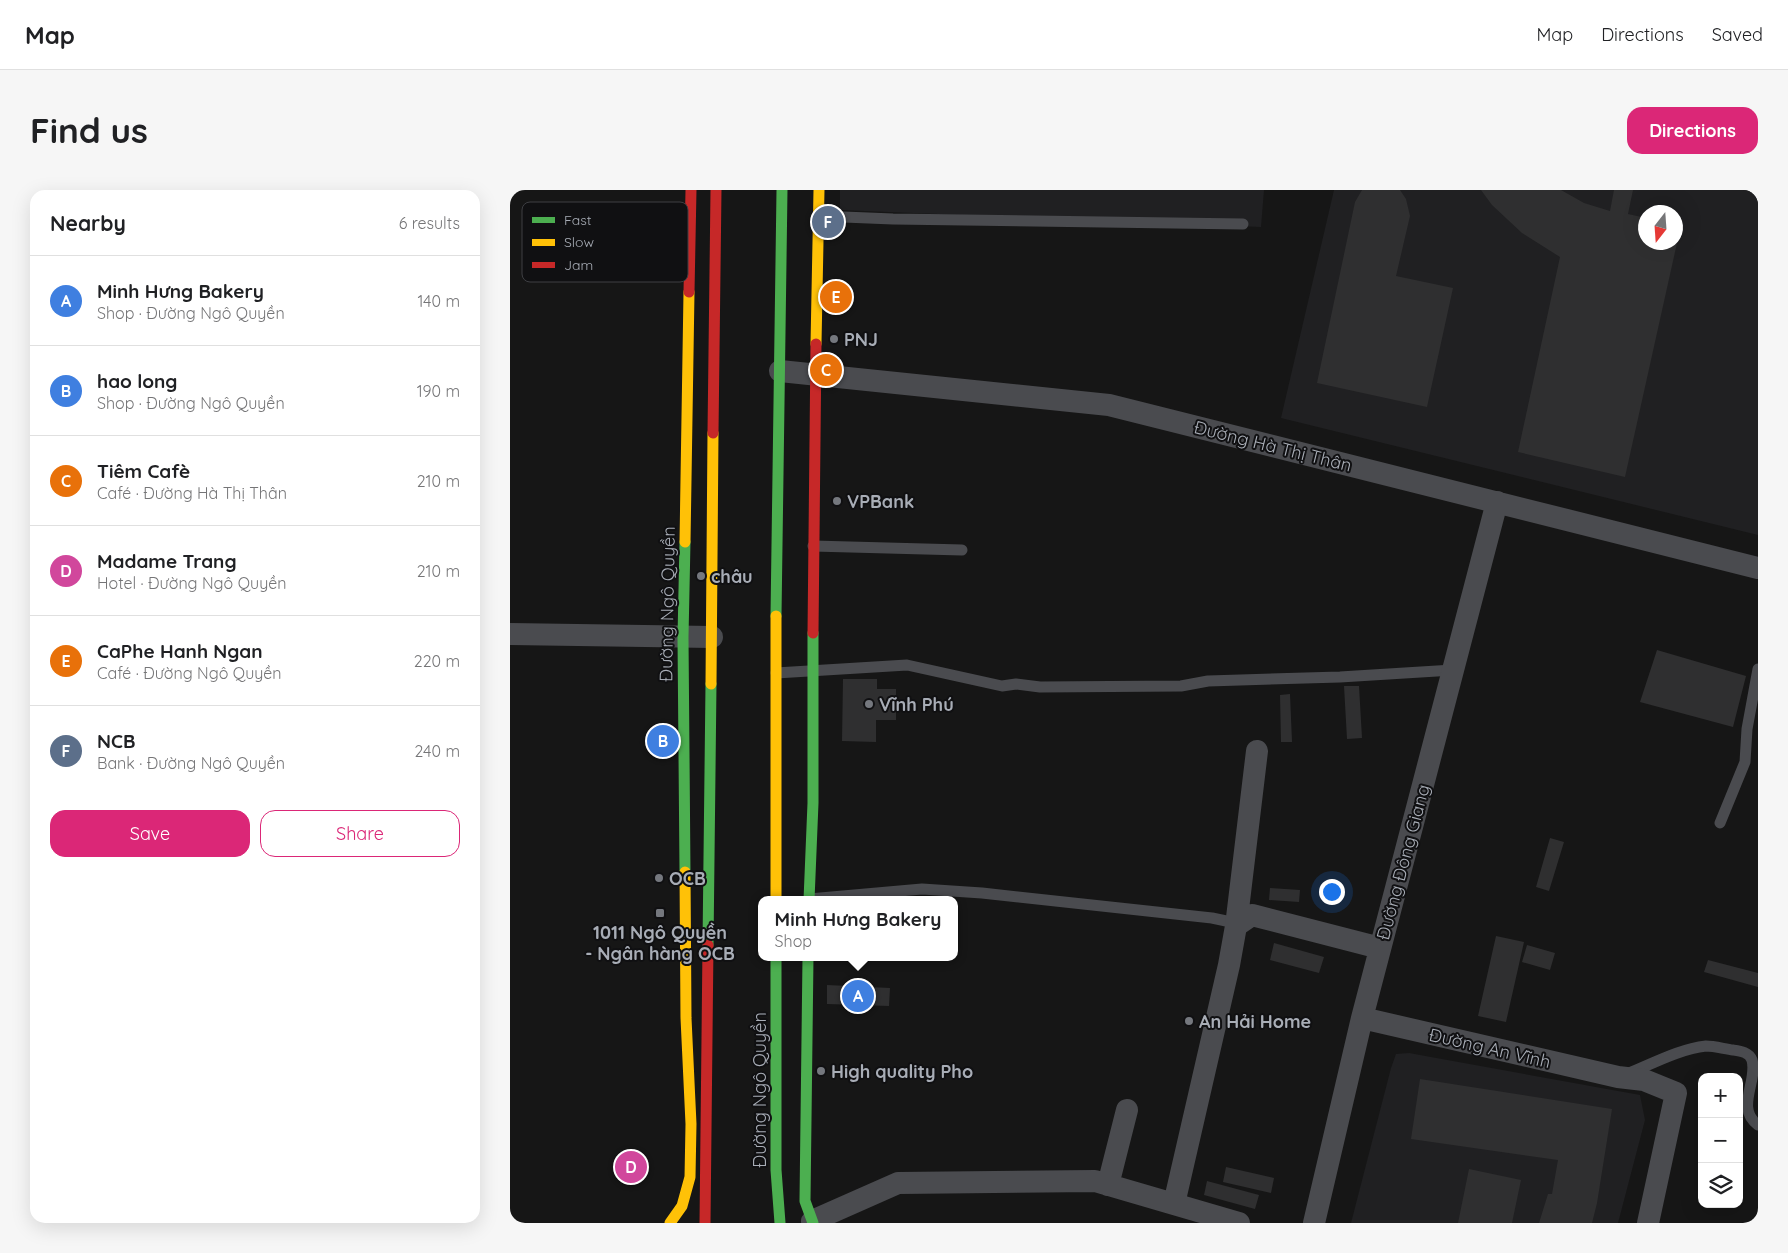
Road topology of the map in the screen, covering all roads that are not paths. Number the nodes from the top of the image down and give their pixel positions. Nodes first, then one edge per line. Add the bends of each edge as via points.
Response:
1 (691, 190) edge
2 (716, 190) edge
3 (782, 190) edge
4 (819, 190) edge
5 (819, 216) junction
6 (1243, 224) dead end
7 (780, 371) junction
8 (816, 375) junction
9 (1497, 502) junction
10 (813, 546) junction
11 (962, 550) dead end
12 (1758, 568) edge
13 (510, 634) edge
14 (683, 636) junction
15 (712, 637) junction
16 (1758, 669) edge
17 (1453, 670) junction
18 (814, 671) junction
19 (776, 673) junction
20 (1257, 751) dead end
21 (1720, 823) dead end
22 (776, 896) edge
23 (809, 896) edge
24 (843, 896) edge
25 (1236, 926) junction
26 (1380, 948) junction
27 (776, 961) edge
28 (808, 961) edge
29 (1362, 1018) junction
30 (1618, 1077) junction
31 (1127, 1110) dead end
32 (1758, 1125) edge
33 (1108, 1186) junction
34 (1174, 1204) junction
35 (810, 1215) edge
36 (670, 1223) edge
37 (705, 1223) edge
38 (780, 1223) edge
39 (1239, 1223) edge
40 (1314, 1223) edge
41 (1648, 1223) edge

1 - 14 main road, Đường Ngô Quyền
2 - 15 main road
3 - 7 main road
4 - 5 main road
5 - 6 lane
5 - 8 main road
7 - 8 street, Đường Hà Thị Thân
7 - 19 main road
8 - 9 street, Đường Hà Thị Thân via 1109,405
8 - 10 main road
9 - 12 street, Đường Hà Thị Thân
9 - 17 street, Đường Đông Giang
10 - 11 lane
10 - 18 main road
13 - 14 street
14 - 15 street
14 - 36 main road, Đường Ngô Quyền via 690,1177 682,1206
15 - 37 main road
16 - 21 lane via 1747,729 1745,762
17 - 18 lane via 1180,686 1040,687 1002,686 907,665
17 - 26 street, Đường Đông Giang
18 - 19 lane
18 - 23 main road via 814,803
19 - 22 main road
20 - 25 street
24 - 25 lane via 922,889 982,893 1212,918
25 - 26 street via 1252,915
25 - 34 street
26 - 29 street, Đường Đông Giang
27 - 38 main road, Đường Ngô Quyền via 776,1170
28 - 35 main road
29 - 30 street, Đường An Vĩnh
29 - 40 street, Đường Đông Giang
30 - 32 lane via 1681,1052 1708,1046 1744,1052 1750,1056 1753,1066 1748,1112
30 - 41 street, Đường An Vĩnh via 1644,1080 1676,1092
31 - 33 street
33 - 34 street
33 - 35 street via 1095,1181 898,1183
34 - 39 street

